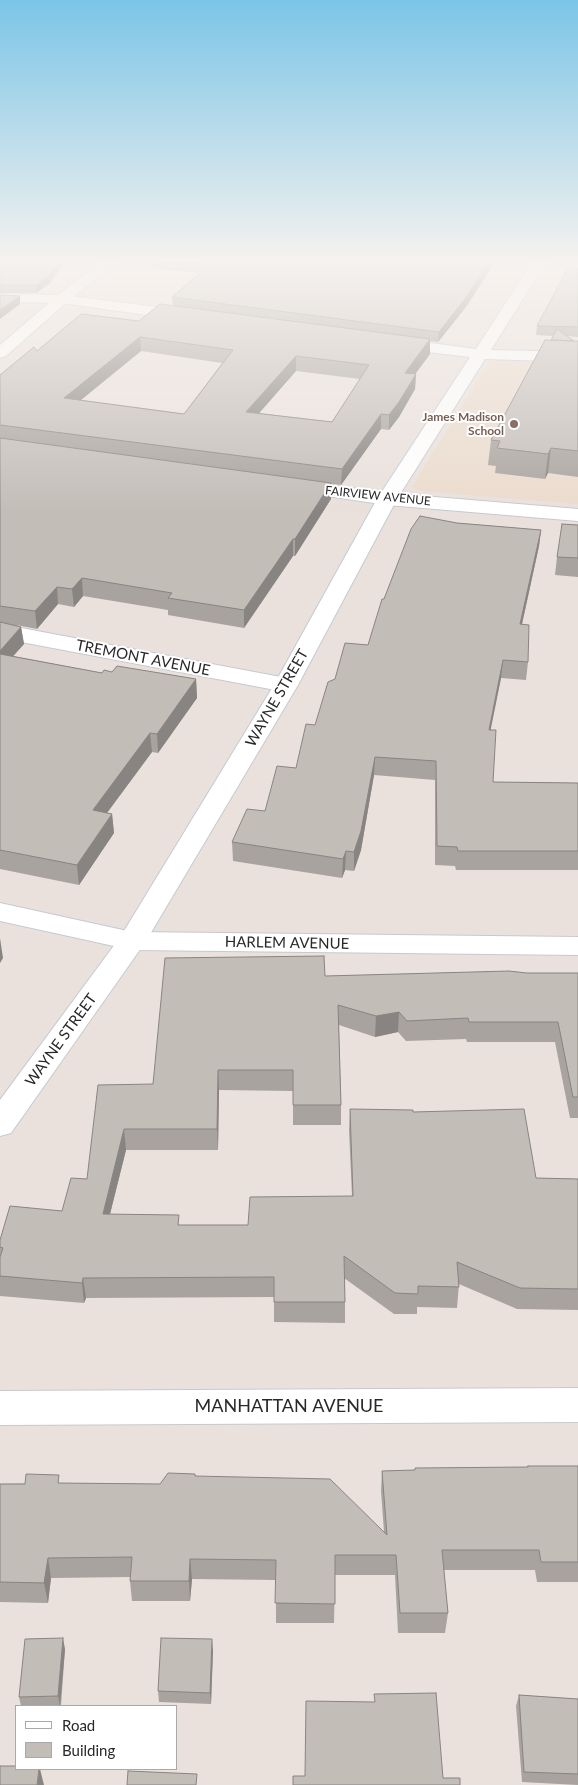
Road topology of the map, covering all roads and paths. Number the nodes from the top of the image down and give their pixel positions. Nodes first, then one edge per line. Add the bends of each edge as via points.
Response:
1 (412, 345) edge
2 (487, 345) edge
3 (481, 354) junction
4 (578, 357) edge
5 (281, 485) edge
6 (388, 499) junction
7 (578, 515) edge
8 (0, 631) edge
9 (286, 684) junction
10 (0, 912) edge
11 (132, 941) junction
12 (578, 946) edge
13 (0, 1124) edge
14 (578, 1405) edge
15 (0, 1408) edge

1 - 3 street
2 - 3 street, WAYNE STREET
3 - 4 street
3 - 6 street, WAYNE STREET
5 - 6 street, FAIRVIEW AVENUE
6 - 7 street, FAIRVIEW AVENUE
6 - 9 street, WAYNE STREET
8 - 9 street, TREMONT AVENUE
9 - 11 street, WAYNE STREET
10 - 11 street, HARLEM AVENUE
11 - 12 street, HARLEM AVENUE
11 - 13 street, WAYNE STREET
14 - 15 street, MANHATTAN AVENUE

